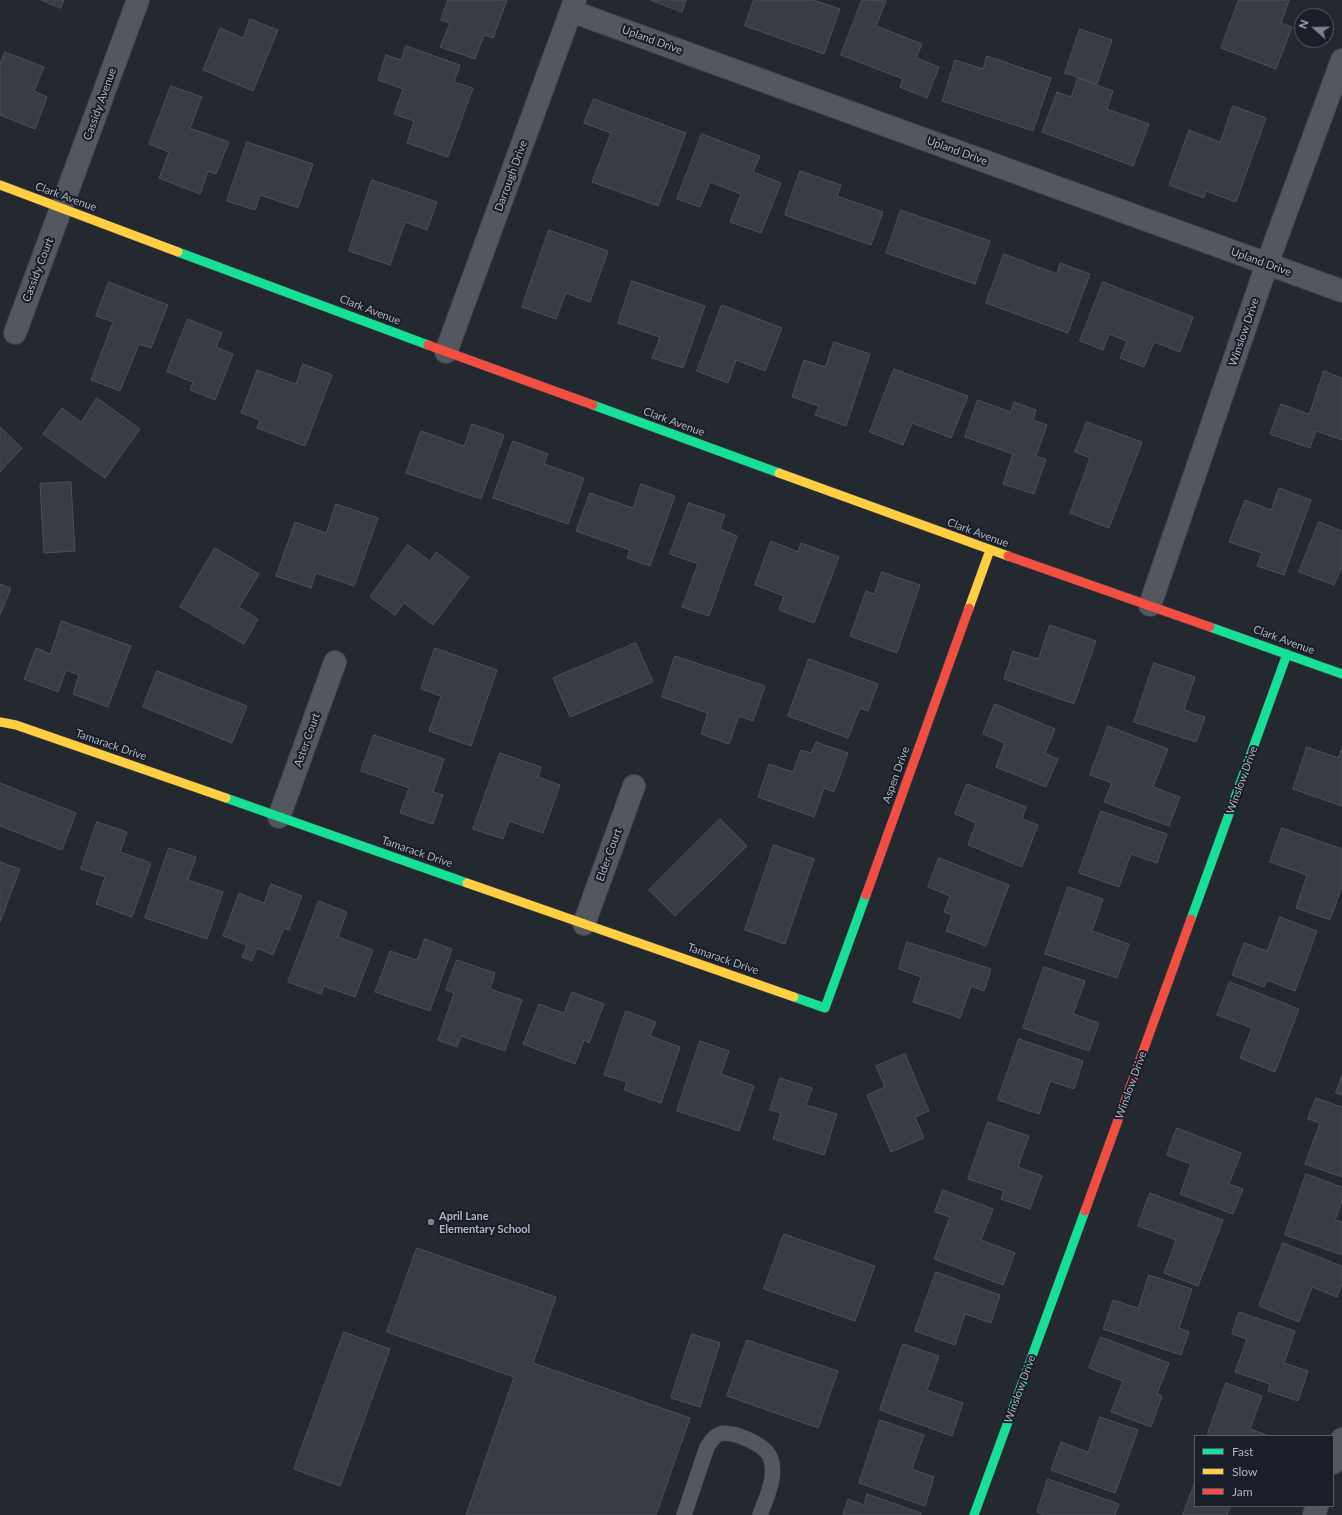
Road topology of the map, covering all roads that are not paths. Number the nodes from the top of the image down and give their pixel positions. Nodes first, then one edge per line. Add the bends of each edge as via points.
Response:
1 (138, 0) edge
2 (573, 5) edge
3 (1342, 60) edge
4 (0, 185) edge
5 (62, 208) junction
6 (1267, 264) junction
7 (1342, 291) edge
8 (15, 333) dead end
9 (446, 352) junction
10 (990, 550) junction
11 (1150, 605) junction
12 (1288, 654) junction
13 (336, 662) dead end
14 (1342, 674) edge
15 (0, 722) edge
16 (634, 786) dead end
17 (279, 817) junction
18 (584, 924) junction
19 (825, 1008) joint
20 (1342, 1439) edge
21 (1334, 1460) edge
22 (684, 1515) edge
23 (760, 1515) edge
24 (974, 1515) edge

1 - 5 street, Cassidy Avenue
2 - 6 street, Upland Drive
2 - 9 street, Darrough Drive
3 - 6 street, Winslow Drive
4 - 5 street, Clark Avenue
5 - 8 street, Cassidy Court
5 - 9 street, Clark Avenue
6 - 7 street, Upland Drive
6 - 11 street, Winslow Drive
9 - 10 street, Clark Avenue
10 - 11 street, Clark Avenue
10 - 19 street, Aspen Drive
11 - 12 street, Clark Avenue
12 - 14 street, Clark Avenue
12 - 24 street, Winslow Drive
13 - 17 street, Aster Court
15 - 17 street, Tamarack Drive via 16,725
16 - 18 street, Elder Court
17 - 18 street, Tamarack Drive
18 - 19 street, Tamarack Drive
20 - 21 street
22 - 23 lane via 707,1447 719,1434 731,1433 751,1441 769,1454 771,1482

